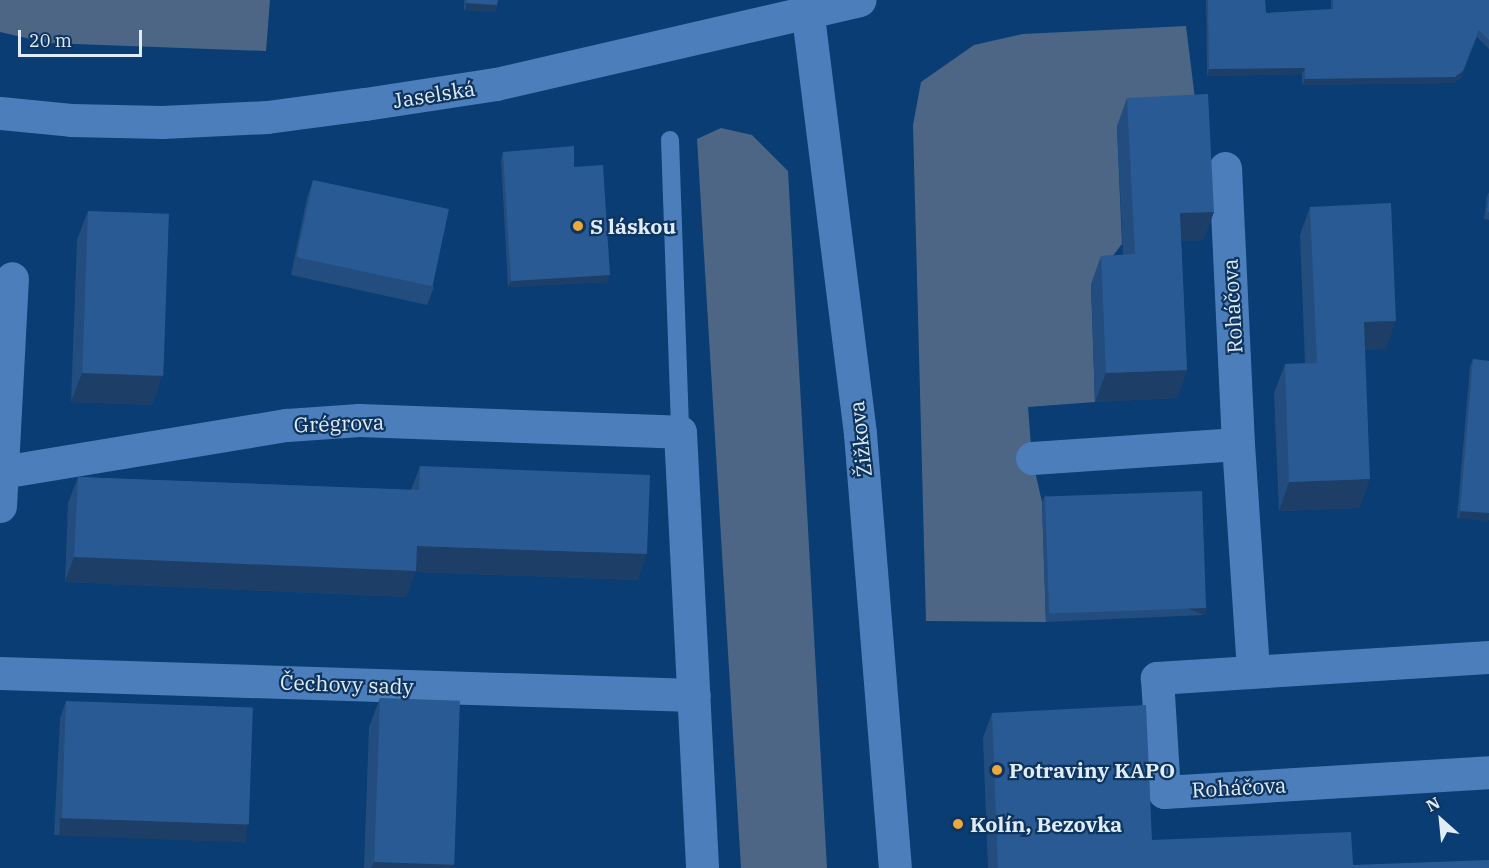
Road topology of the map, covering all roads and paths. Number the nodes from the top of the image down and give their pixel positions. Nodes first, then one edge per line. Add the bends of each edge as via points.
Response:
1 (860, 0) edge
2 (807, 6) edge
3 (0, 113) edge
4 (670, 140) dead end
5 (1226, 168) dead end
6 (12, 278) dead end
7 (680, 432) junction
8 (1238, 444) junction
9 (1032, 458) dead end
10 (2, 472) junction
11 (0, 506) edge
12 (1489, 657) edge
13 (1253, 672) junction
14 (0, 673) edge
15 (694, 695) junction
16 (1489, 772) edge
17 (702, 868) edge
18 (895, 868) edge

1 - 2 street, Jaselská
2 - 3 street, Jaselská via 496,84 278,116 162,122 71,120
2 - 18 street, Žižkova via 860,434
4 - 7 lane
5 - 8 street, Roháčova
6 - 10 street
7 - 10 street, Grégrova via 359,420 287,425
7 - 15 street
8 - 9 street
8 - 13 street, Roháčova
10 - 11 street
12 - 13 street, Roháčova
13 - 16 street, Roháčova via 1157,678 1164,792
14 - 15 street, Čechovy sady
15 - 17 street

